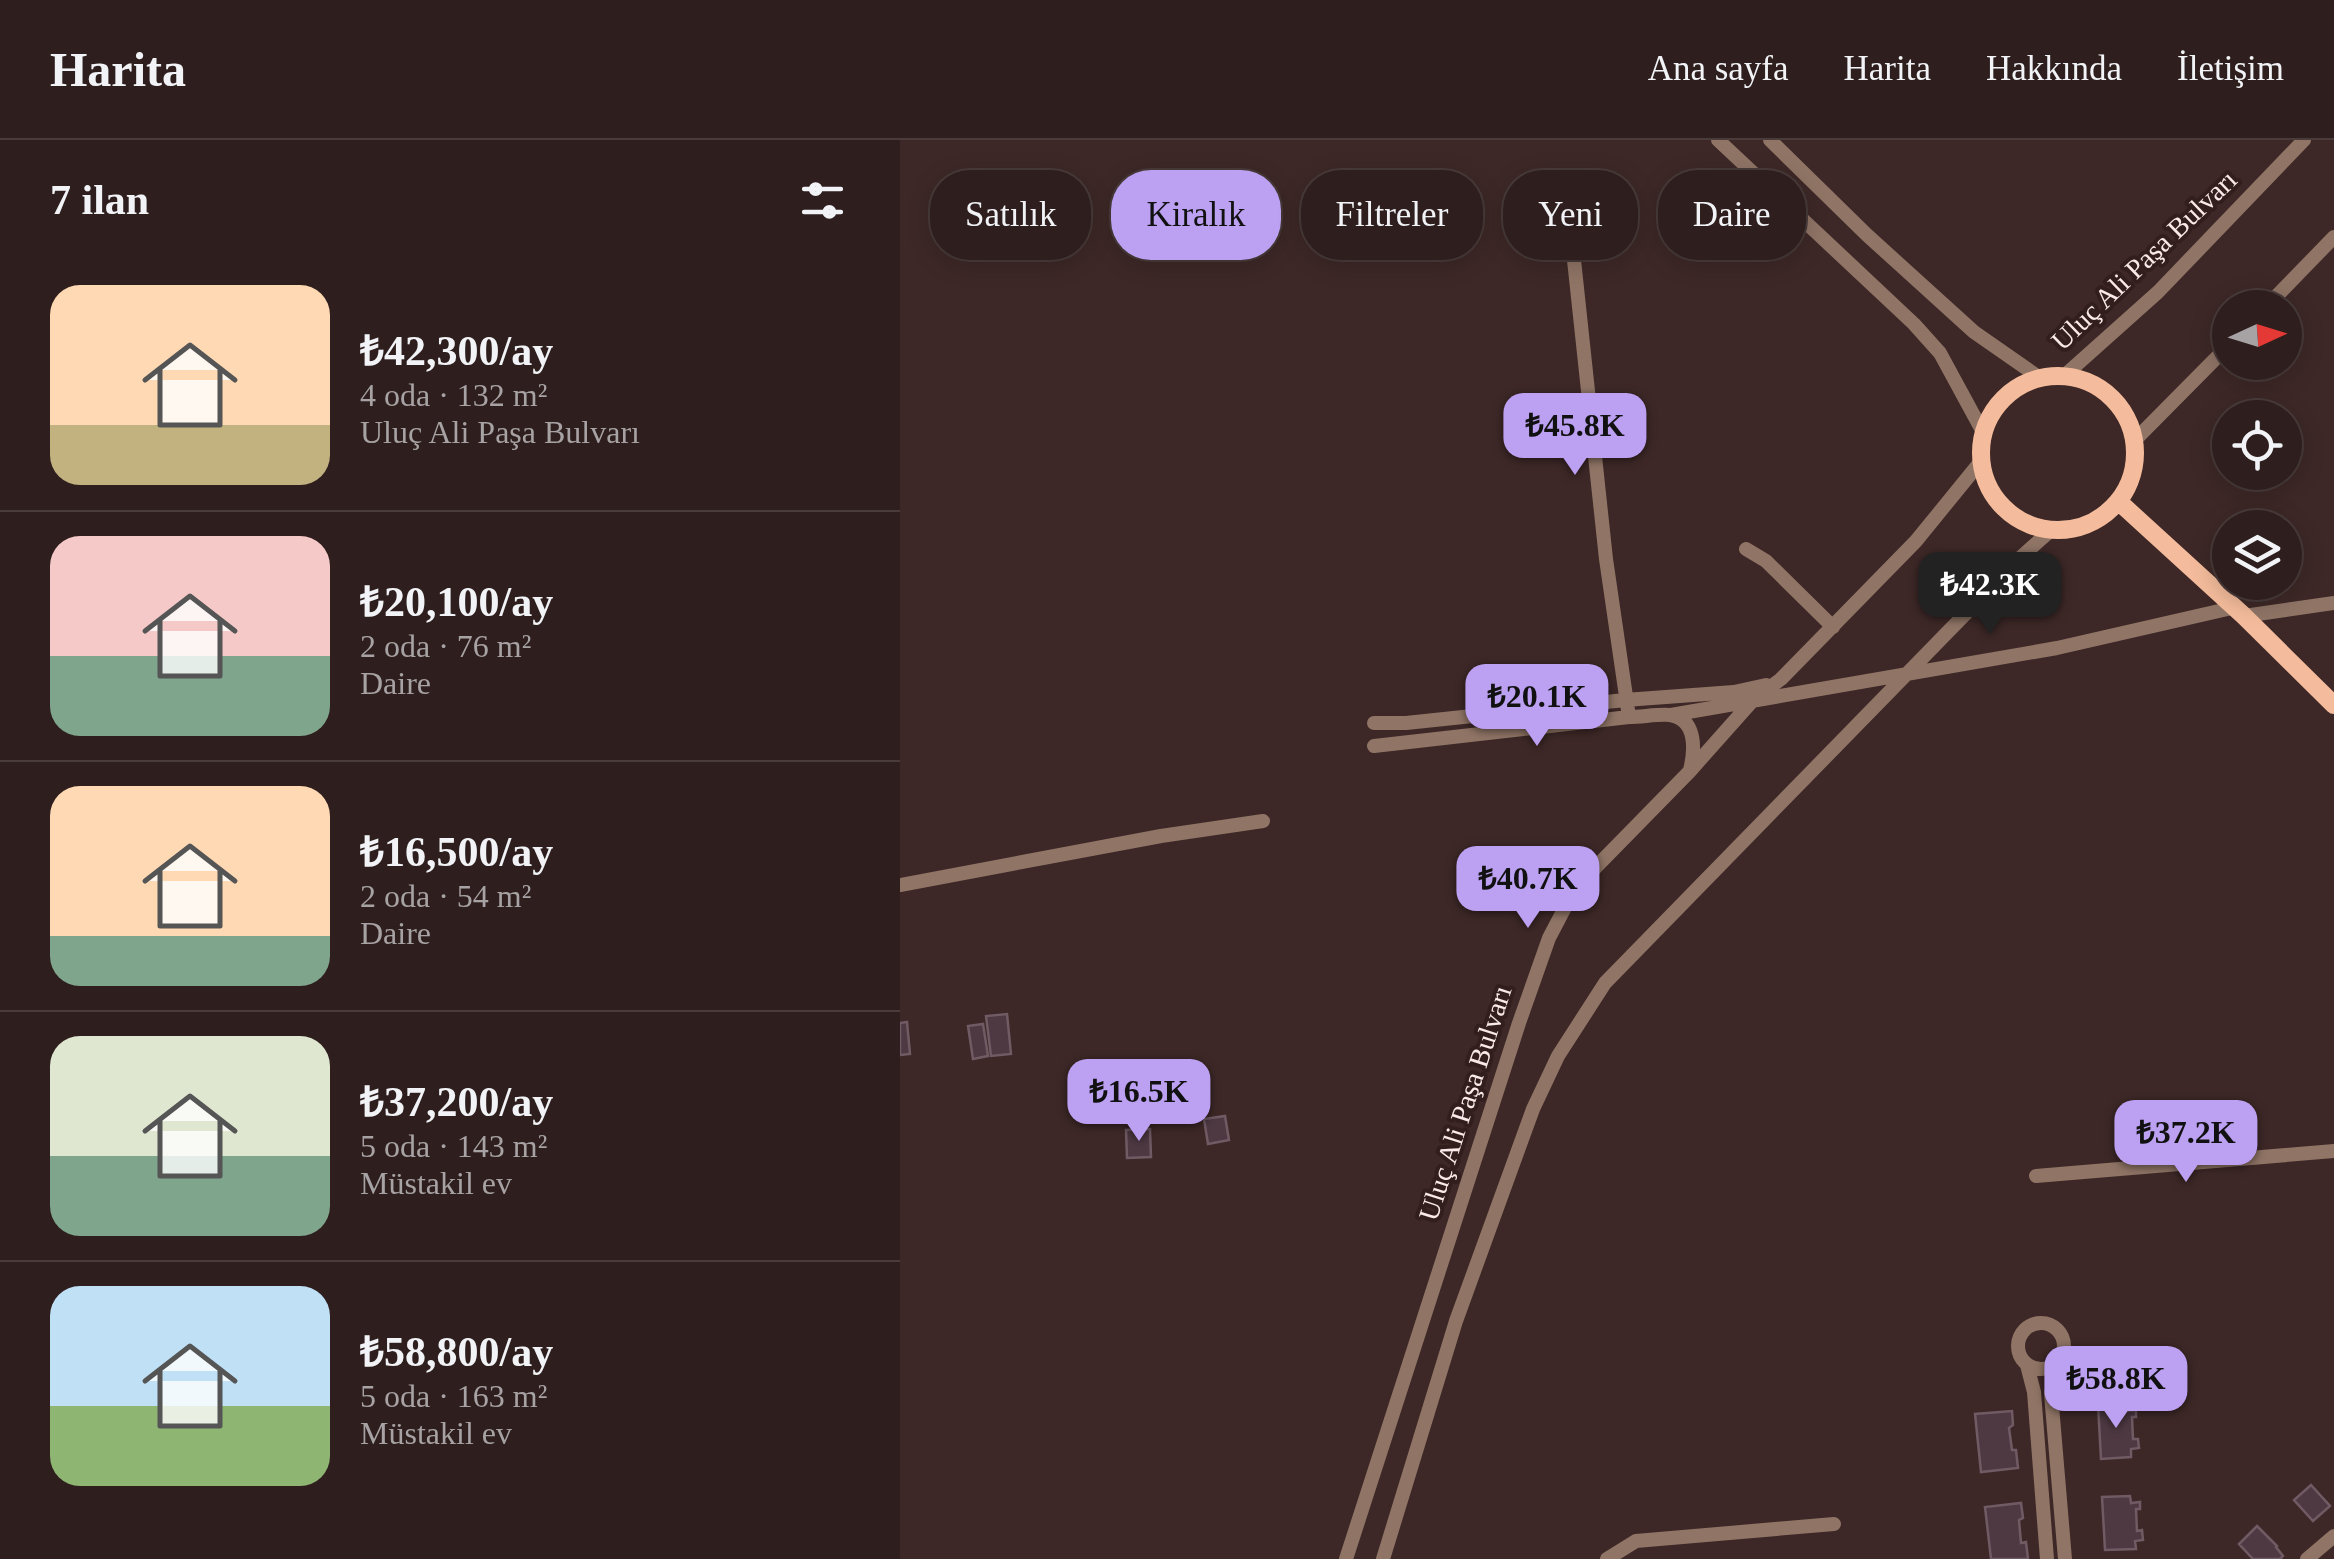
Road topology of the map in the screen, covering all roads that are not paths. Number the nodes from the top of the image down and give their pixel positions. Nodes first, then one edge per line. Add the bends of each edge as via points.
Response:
1 (1718, 140) edge
2 (1770, 140) edge
3 (2304, 140) edge
4 (2334, 237) edge
5 (1575, 260) edge
6 (2282, 290) edge
7 (2212, 362) edge
8 (2064, 376) junction
9 (2040, 378) junction
10 (1984, 434) junction
11 (2134, 441) junction
12 (1982, 460) junction
13 (2118, 502) junction
14 (2052, 530) junction
15 (1746, 549) dead end
16 (2334, 603) edge
17 (2238, 612) junction
18 (1833, 627) junction
19 (1908, 674) junction
20 (1781, 679) junction
21 (1754, 699) junction
22 (1625, 700) junction
23 (2334, 705) edge
24 (1671, 716) junction
25 (1629, 717) junction
26 (1374, 722) dead end
27 (1374, 746) dead end
28 (1690, 771) junction
29 (1264, 821) dead end
30 (900, 884) edge
31 (2334, 1151) edge
32 (2036, 1176) dead end
33 (2058, 1362) junction
34 (2027, 1364) junction
35 (1834, 1524) dead end
36 (2334, 1536) edge
37 (1346, 1559) edge
38 (1383, 1559) edge
39 (1607, 1559) edge
40 (2047, 1559) edge
41 (2065, 1559) edge
42 (2306, 1559) edge

1 - 10 street via 1914,324 1940,353
2 - 9 street via 1974,332
3 - 8 street, Uluç Ali Paşa Bulvarı via 2158,292
4 - 6 street
5 - 22 street
7 - 11 street
8 - 9 main road, Uluç Ali Paşa Bulvarı
8 - 11 main road, Uluç Ali Paşa Bulvarı via 2110,396
9 - 10 main road, Uluç Ali Paşa Bulvarı via 2000,403
10 - 12 main road, Uluç Ali Paşa Bulvarı
11 - 13 main road via 2134,467
12 - 14 main road, Uluç Ali Paşa Bulvarı via 1999,503 2028,524
12 - 18 street, Uluç Ali Paşa Bulvarı via 1916,542
13 - 14 main road via 2088,524
13 - 17 main road
14 - 19 street
15 - 18 street via 1766,560
16 - 17 street
17 - 19 street
17 - 23 main road
18 - 20 street, Uluç Ali Paşa Bulvarı
19 - 21 street
19 - 38 street via 1606,983 1569,1038 1533,1109 1456,1322
20 - 21 street, Uluç Ali Paşa Bulvarı
20 - 22 street via 1734,692
21 - 24 street
21 - 28 street, Uluç Ali Paşa Bulvarı
22 - 25 street
22 - 26 street
24 - 25 street
24 - 28 street via 1682,720 1694,742
25 - 27 street
28 - 37 street, Uluç Ali Paşa Bulvarı via 1594,869 1549,938
29 - 30 street
31 - 32 street
33 - 34 street via 2039,1369
33 - 34 street via 2061,1335 2043,1323 2019,1339
33 - 41 street via 2052,1394
34 - 40 street
35 - 39 street via 1636,1541
36 - 42 street

